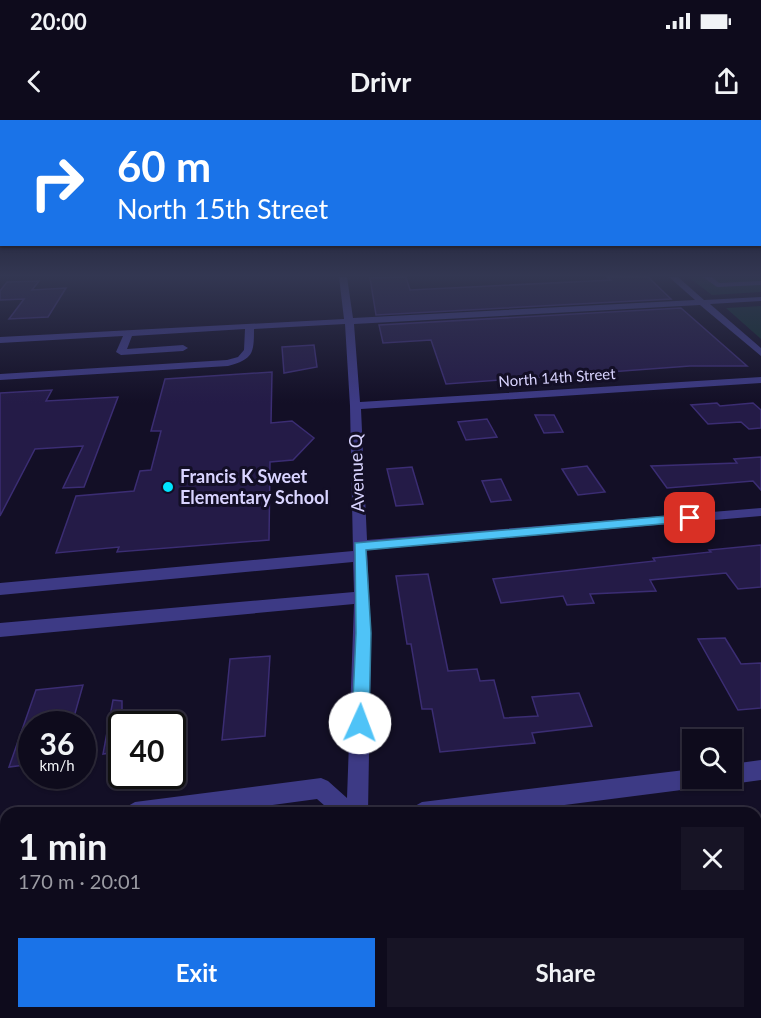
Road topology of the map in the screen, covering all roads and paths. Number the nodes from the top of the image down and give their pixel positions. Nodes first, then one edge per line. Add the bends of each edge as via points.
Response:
1 (349, 319) edge
2 (407, 319) edge
3 (723, 319) edge
4 (349, 322) junction
5 (250, 326) junction
6 (129, 332) junction
7 (0, 340) edge
8 (183, 348) dead end
9 (761, 352) edge
10 (0, 377) edge
11 (761, 380) edge
12 (355, 406) junction
13 (761, 512) edge
14 (360, 551) junction
15 (0, 589) edge
16 (362, 597) junction
17 (0, 630) edge
18 (761, 770) edge
19 (742, 773) edge
20 (682, 780) edge
21 (180, 807) edge
22 (342, 807) edge
23 (357, 807) edge
24 (469, 807) edge

1 - 4 street, Avenue Q
2 - 4 street
3 - 9 street
4 - 5 street
4 - 12 street, Avenue Q
5 - 6 street
5 - 10 street via 249,351 228,363
6 - 7 street
6 - 8 street via 121,352
11 - 12 street, North 14th Street
12 - 14 street, Avenue Q
13 - 14 street
14 - 15 street
14 - 16 street, Avenue Q
16 - 17 street
16 - 23 street, Avenue Q
18 - 19 street
20 - 24 street
21 - 22 street via 321,788

